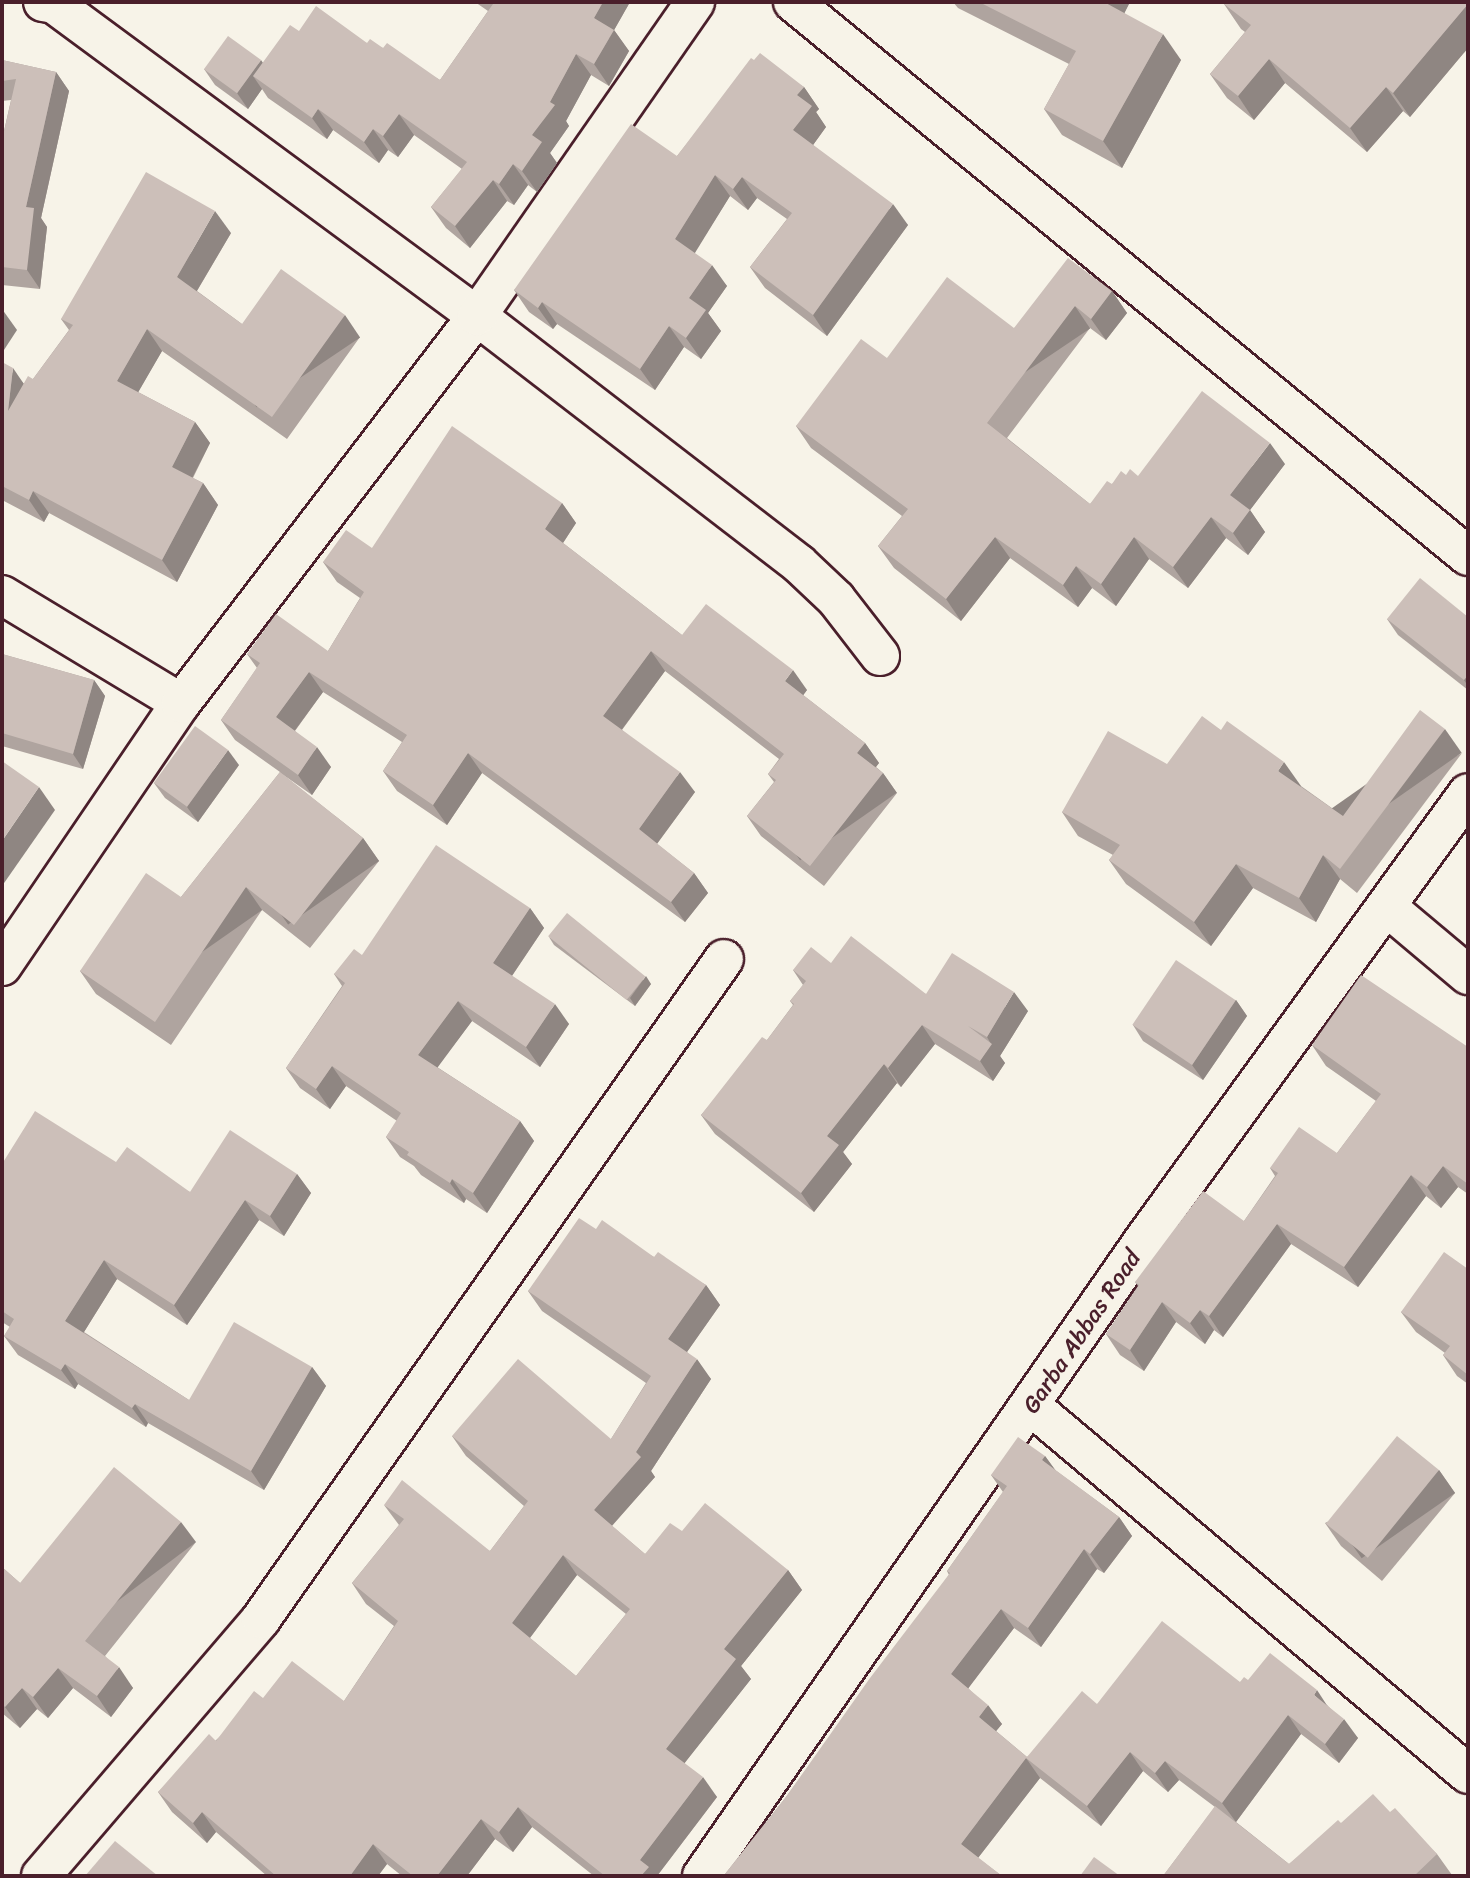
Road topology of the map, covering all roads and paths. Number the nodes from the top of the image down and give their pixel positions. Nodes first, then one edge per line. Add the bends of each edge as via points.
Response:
1 (43, 2) edge
2 (695, 2) edge
3 (793, 2) edge
4 (477, 316) junction
5 (1468, 556) edge
6 (2, 595) edge
7 (880, 656) dead end
8 (181, 704) junction
9 (1468, 793) edge
10 (1387, 907) junction
11 (724, 959) dead end
12 (2, 966) edge
13 (1468, 975) edge
14 (1031, 1406) junction
15 (1468, 1774) edge
16 (41, 1876) edge
17 (702, 1876) edge

1 - 4 street via 54,4
2 - 4 street
3 - 5 street
4 - 7 street via 799,564 836,599
4 - 8 street
6 - 8 street
8 - 12 street
9 - 10 street, Garba Abbas Road
10 - 13 street
10 - 14 street, Garba Abbas Road via 1143,1241
11 - 16 street via 261,1619
14 - 15 street
14 - 17 street, Garba Abbas Road

